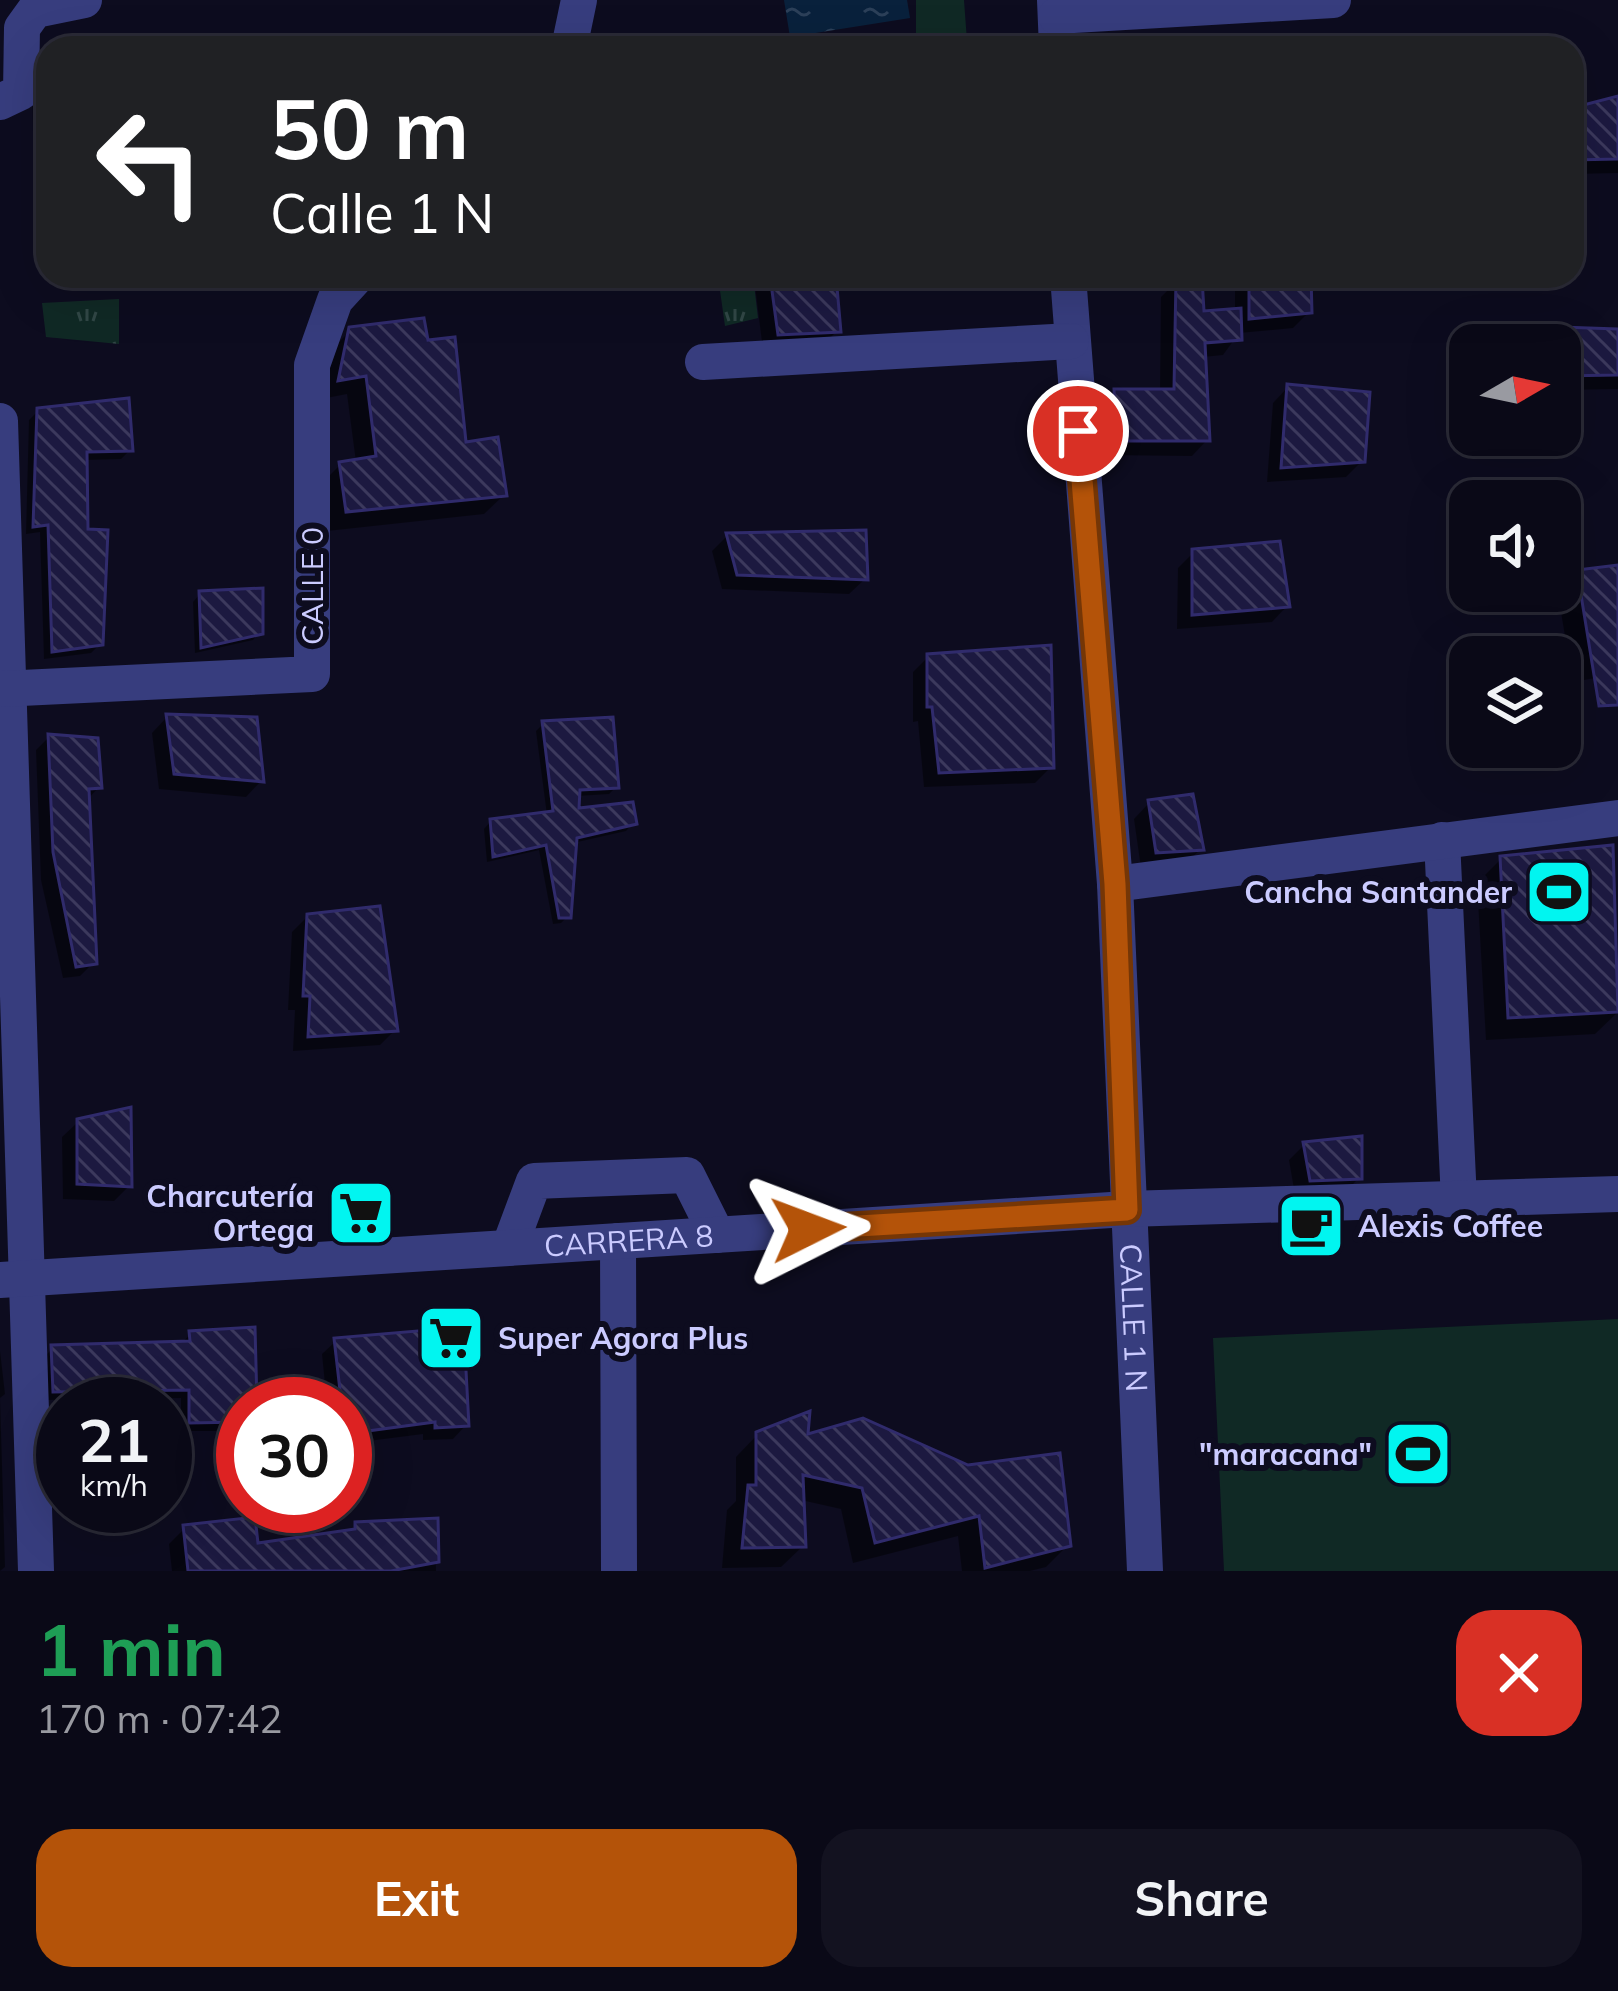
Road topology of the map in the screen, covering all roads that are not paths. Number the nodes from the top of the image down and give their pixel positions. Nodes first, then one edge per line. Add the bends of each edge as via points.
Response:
1 (84, 0) edge
2 (579, 0) edge
3 (1333, 0) edge
4 (1056, 21) edge
5 (571, 36) edge
6 (0, 102) edge
7 (346, 288) edge
8 (1069, 288) edge
9 (1071, 341) junction
10 (703, 362) dead end
11 (0, 421) edge
12 (3, 689) edge
13 (1618, 818) edge
14 (1442, 840) junction
15 (1115, 884) junction
16 (1618, 1193) edge
17 (1459, 1199) junction
18 (1127, 1210) junction
19 (717, 1235) junction
20 (618, 1241) junction
21 (509, 1248) junction
22 (14, 1279) edge
23 (36, 1571) edge
24 (619, 1571) edge
25 (1145, 1571) edge

1 - 6 street via 35,10 22,28 21,92
2 - 5 street
3 - 4 street
7 - 12 street, CALLE 0 via 312,365 313,674
8 - 9 street, CALLE 1 N
9 - 10 street
9 - 15 street, CALLE 1 N
11 - 12 street
12 - 22 street
13 - 14 street
14 - 15 street
14 - 17 street
15 - 18 street, CALLE 1 N
16 - 17 street, CARRERA 8
17 - 18 street, CARRERA 8
18 - 19 street, CARRERA 8
18 - 25 street, CALLE 1 N
19 - 20 street, CARRERA 8
19 - 21 street via 687,1175 534,1181
20 - 21 street, CARRERA 8
20 - 24 street
21 - 22 street, CARRERA 8
22 - 23 street

